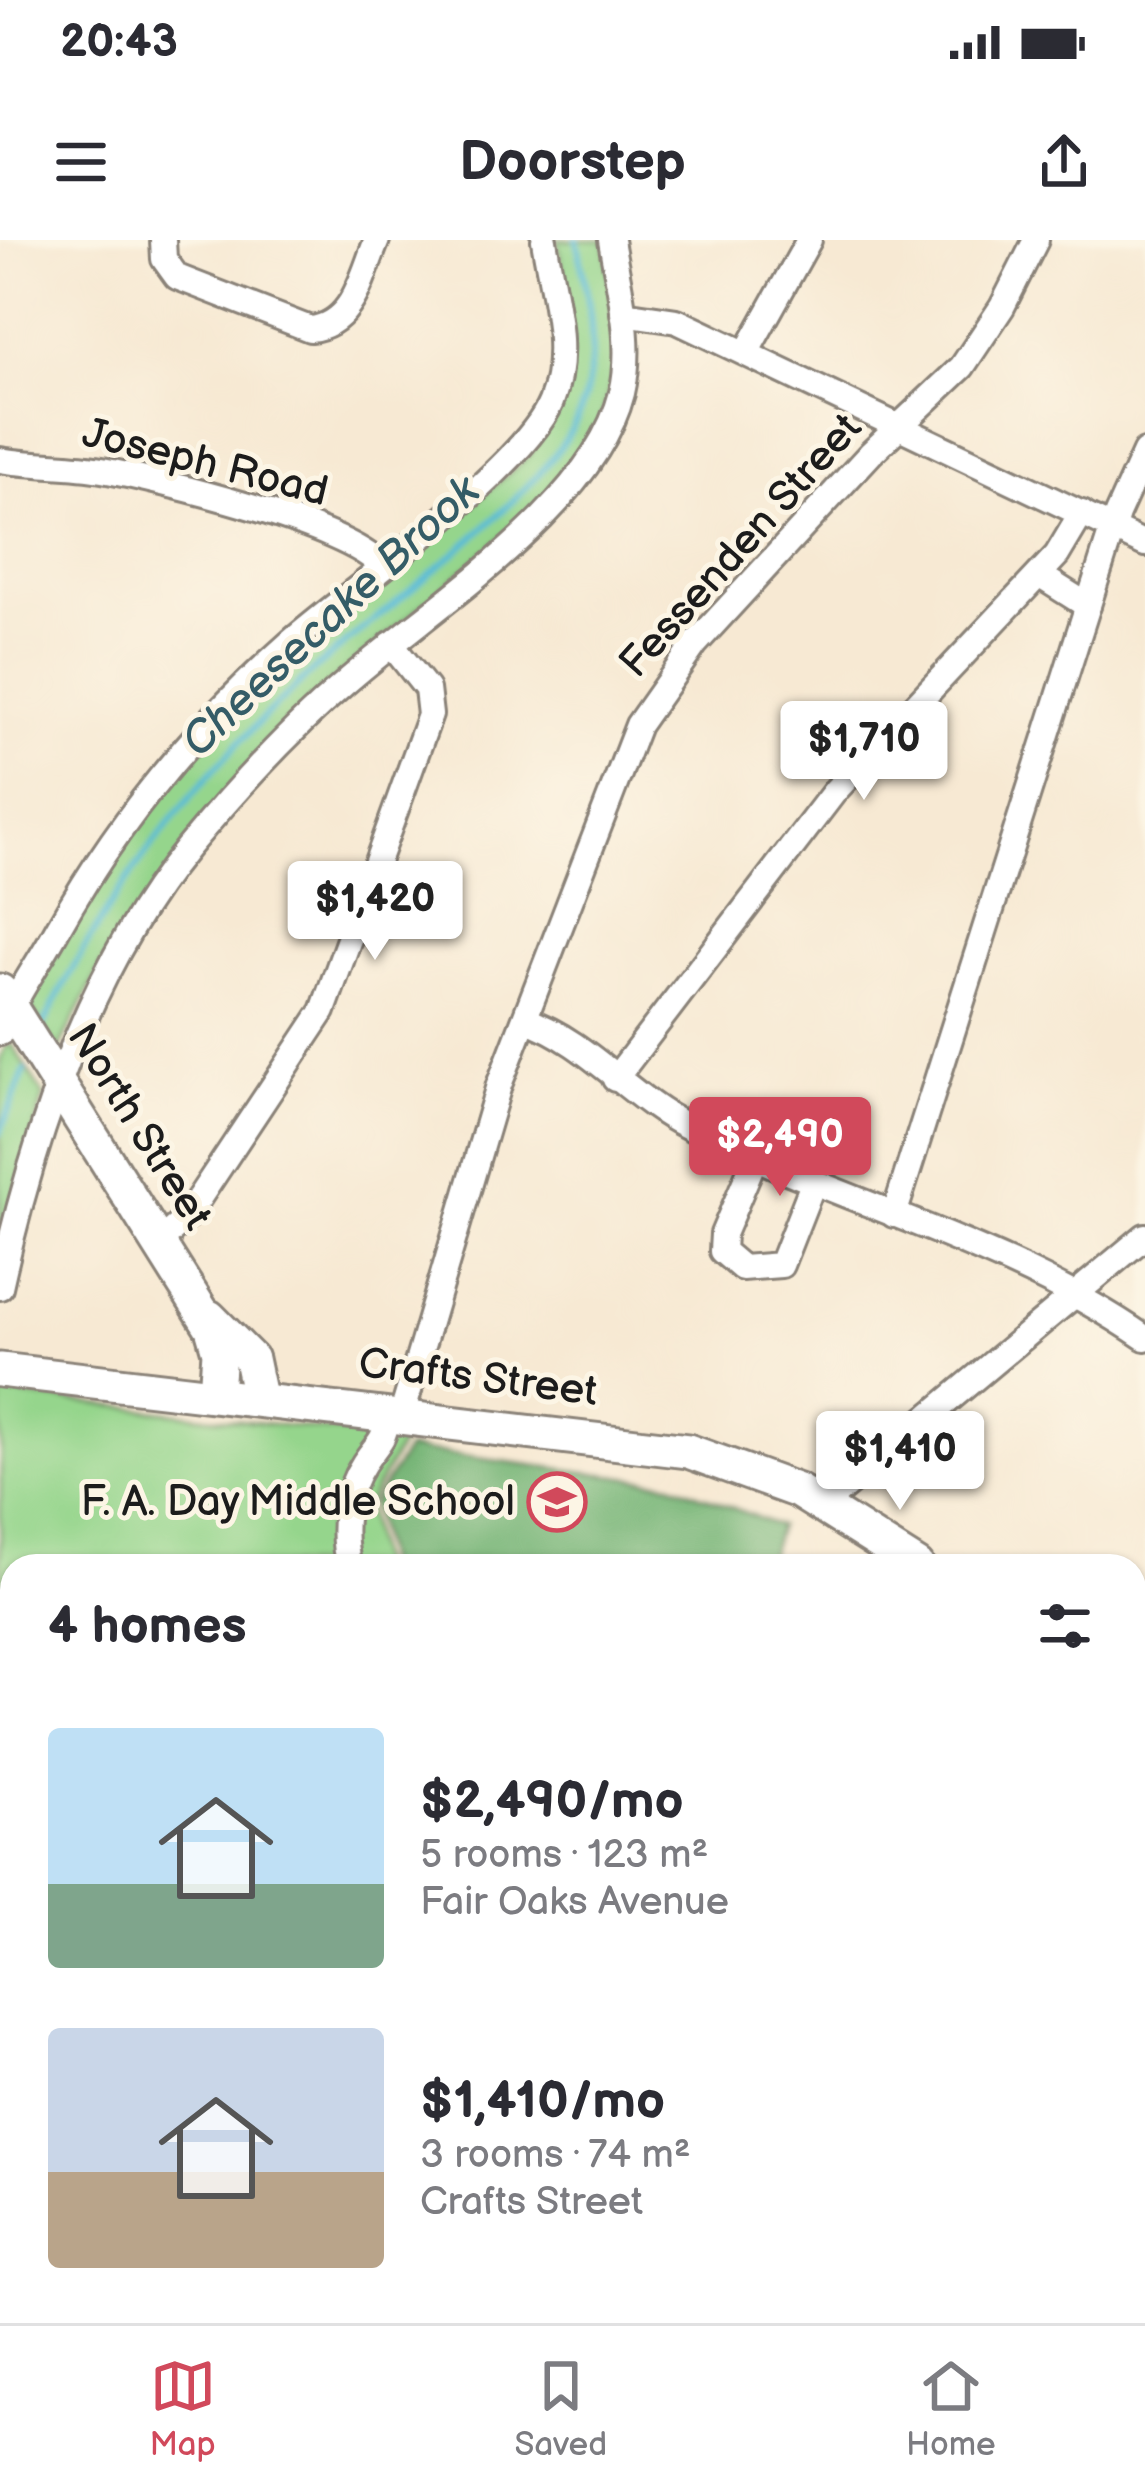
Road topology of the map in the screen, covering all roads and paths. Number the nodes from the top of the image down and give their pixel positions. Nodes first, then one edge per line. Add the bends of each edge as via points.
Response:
1 (163, 240) edge
2 (377, 240) edge
3 (544, 240) edge
4 (611, 240) edge
5 (808, 240) edge
6 (1036, 240) edge
7 (622, 314) junction
8 (746, 353) junction
9 (900, 426) junction
10 (1145, 452) edge
11 (0, 460) edge
12 (1082, 513) junction
13 (1112, 528) junction
14 (1145, 544) edge
15 (382, 566) junction
16 (1039, 574) junction
17 (1088, 607) junction
18 (392, 644) junction
19 (4, 1010) edge
20 (526, 1019) junction
21 (615, 1078) junction
22 (59, 1086) junction
23 (756, 1156) junction
24 (814, 1181) junction
25 (894, 1215) junction
26 (1145, 1236) edge
27 (158, 1243) junction
28 (0, 1287) edge
29 (1073, 1296) junction
30 (202, 1311) junction
31 (1145, 1338) edge
32 (0, 1370) edge
33 (216, 1393) junction
34 (259, 1397) junction
35 (395, 1414) junction
36 (834, 1512) junction
37 (347, 1554) edge
38 (898, 1554) edge

1 - 2 street via 177,277 310,329 344,314
3 - 15 street via 559,337 546,411 497,469
4 - 7 street
5 - 8 street
6 - 9 street, Fessenden Street via 973,353
7 - 8 street via 667,317
7 - 18 street via 622,391 592,461 542,516
8 - 9 street
9 - 12 street
9 - 20 street, Fessenden Street via 695,644 646,711 616,769
10 - 13 street
11 - 15 street, Joseph Road via 153,481 340,537
12 - 13 street
12 - 16 street
13 - 14 street
13 - 17 street
15 - 19 street via 262,669 163,772 98,856
16 - 17 street
16 - 21 street via 835,791
17 - 25 street
18 - 22 street via 292,733 168,874 130,933
18 - 27 street via 427,689 430,715 335,985 188,1214
19 - 22 main road, North Street
20 - 21 street
20 - 35 street, Fessenden Street
21 - 23 street via 681,1123
22 - 27 main road, North Street
22 - 28 street via 28,1168
23 - 24 street
23 - 24 street via 723,1234 728,1262 763,1270 781,1264
24 - 25 street
25 - 29 street
26 - 29 street
27 - 30 main road, North Street
29 - 31 street
29 - 36 street via 877,1461
30 - 33 main road, North Street via 218,1344
30 - 34 main road, North Street via 251,1359
32 - 33 main road, Crafts Street
33 - 34 main road, Crafts Street
34 - 35 main road, Crafts Street
35 - 36 main road, Crafts Street via 688,1451 751,1470
35 - 37 street, Fessenden Street via 347,1508
36 - 38 main road, Crafts Street

